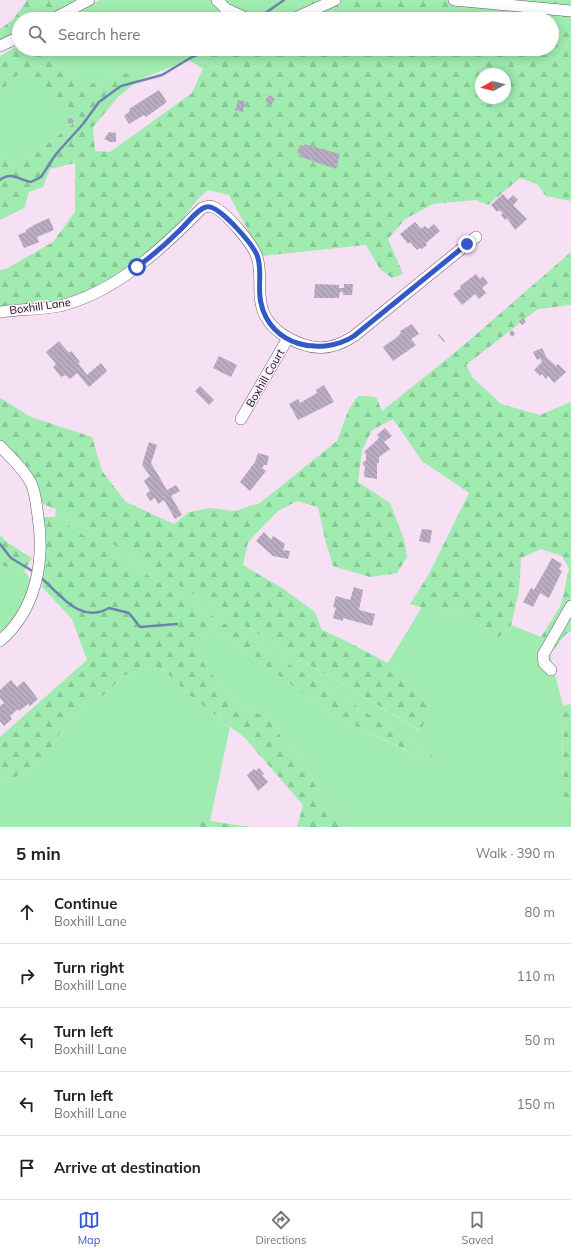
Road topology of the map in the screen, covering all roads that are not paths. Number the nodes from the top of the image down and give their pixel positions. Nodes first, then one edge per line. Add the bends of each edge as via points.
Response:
1 (89, 0) edge
2 (218, 0) edge
3 (335, 0) edge
4 (454, 0) edge
5 (571, 11) edge
6 (66, 12) edge
7 (233, 12) edge
8 (308, 12) edge
9 (12, 40) edge
10 (0, 46) edge
11 (476, 237) dead end
12 (0, 312) edge
13 (288, 338) junction
14 (241, 419) dead end
15 (0, 446) edge
16 (571, 606) edge
17 (0, 641) edge
18 (551, 670) dead end

1 - 6 street
2 - 7 street
3 - 8 street
4 - 5 street
9 - 10 street
11 - 13 street, Boxhill Lane via 346,341 333,346 316,347 300,344
12 - 13 street, Boxhill Lane via 59,306 97,292 148,259 202,208 210,206 229,220 253,248 258,260 264,313 270,323
13 - 14 street, Boxhill Court
15 - 17 street via 20,467 32,485 39,525 38,574 25,611 13,629
16 - 18 street via 543,655 544,663

